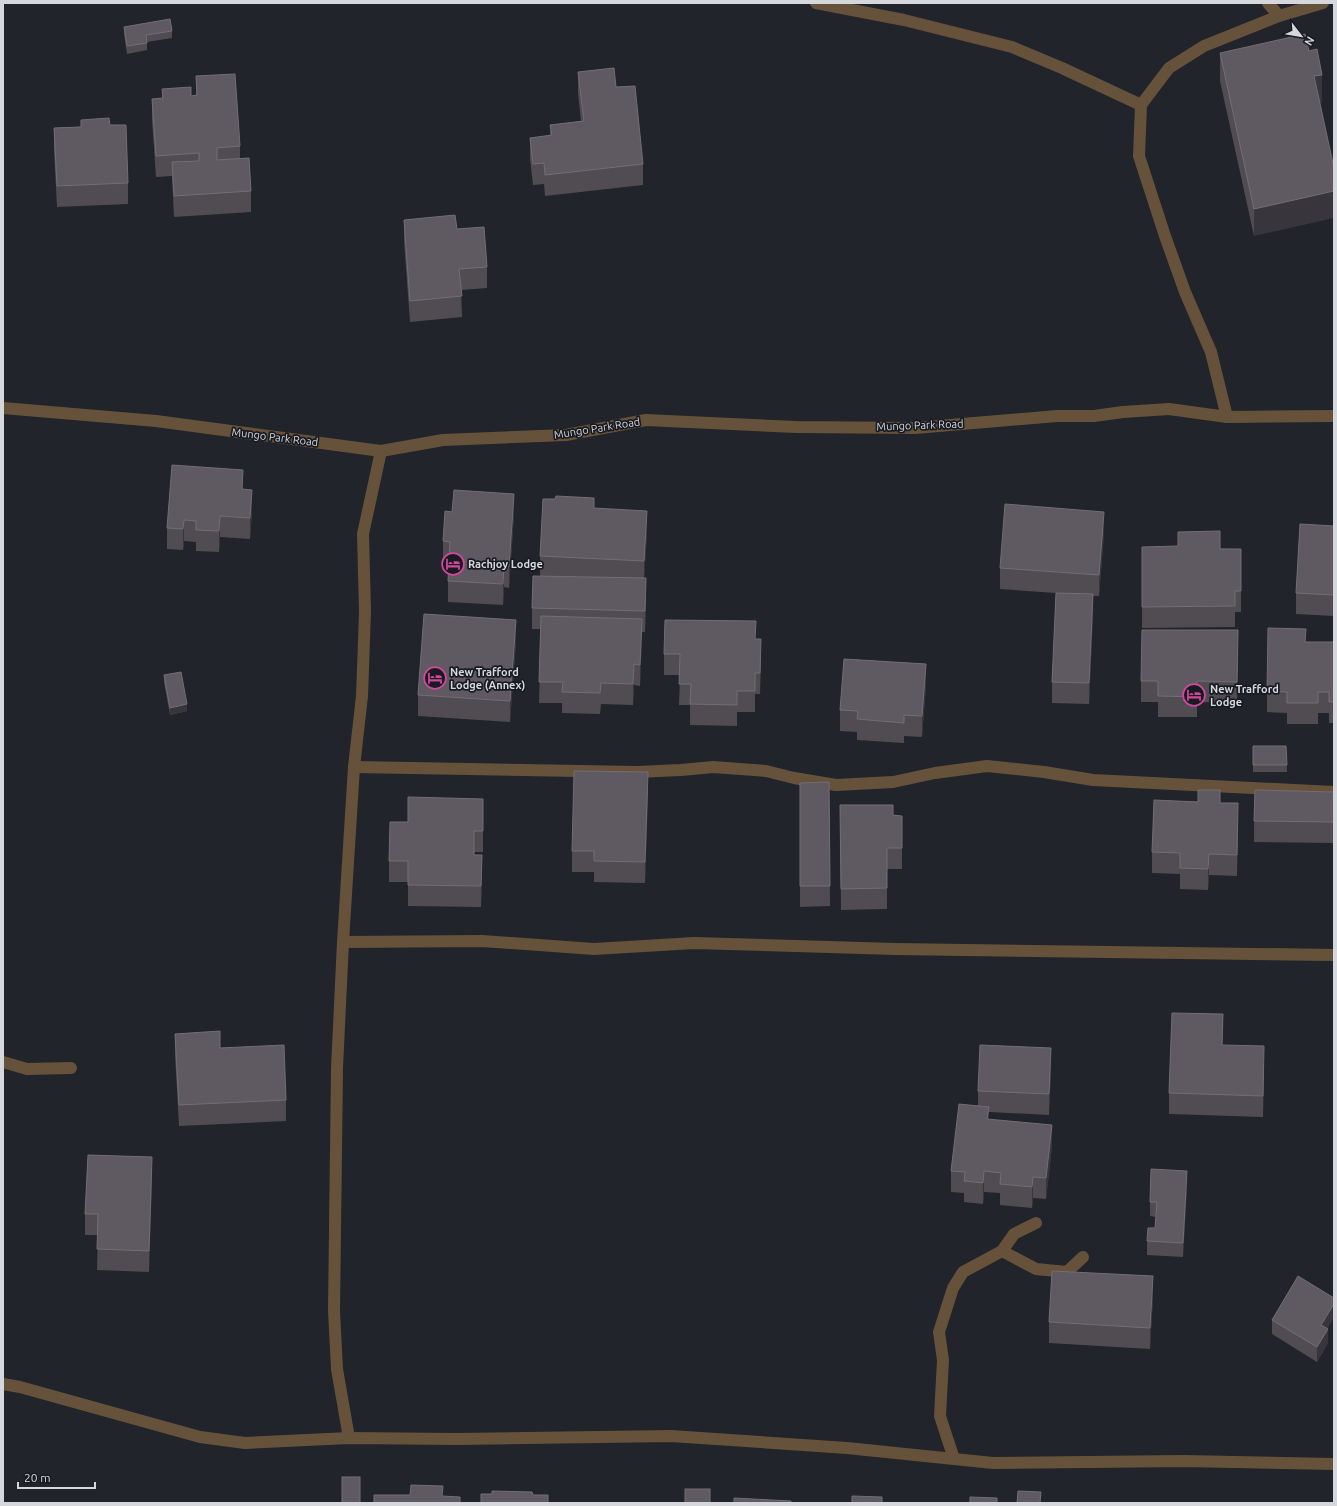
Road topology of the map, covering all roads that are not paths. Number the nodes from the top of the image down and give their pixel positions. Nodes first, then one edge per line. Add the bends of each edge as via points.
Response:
1 (816, 3) edge
2 (1268, 3) edge
3 (1323, 3) edge
4 (1279, 16) junction
5 (1142, 105) junction
6 (3, 408) edge
7 (1334, 416) edge
8 (1226, 417) junction
9 (381, 451) junction
10 (354, 767) junction
11 (1334, 792) edge
12 (343, 942) junction
13 (1334, 955) edge
14 (3, 1062) edge
15 (71, 1068) dead end
16 (1036, 1223) dead end
17 (1002, 1251) junction
18 (1083, 1257) dead end
19 (3, 1384) edge
20 (348, 1438) junction
21 (954, 1459) junction
22 (1334, 1464) edge

1 - 5 street via 904,20 1012,47
2 - 4 street
3 - 4 street
4 - 5 street via 1204,46 1169,68
5 - 8 street via 1139,156 1185,292 1211,352
6 - 9 street, Mungo Park Road via 156,421
7 - 8 street, Mungo Park Road
8 - 9 street, Mungo Park Road via 1169,410 915,428 796,427 646,420 566,435 443,440
9 - 10 street via 363,534 365,612 362,696
10 - 11 street via 636,772 712,767 766,771 836,785 893,782 987,766 1093,780
10 - 12 street
12 - 13 street via 482,940 594,948 694,943 895,949
12 - 20 street via 337,1068 334,1311 337,1369
14 - 15 street via 27,1069
16 - 17 street via 1014,1234
17 - 18 street via 1036,1269 1068,1272
17 - 21 street via 963,1272 953,1288 940,1332 943,1360 940,1416
19 - 20 street via 200,1437 246,1443
20 - 21 street via 671,1436 848,1448
21 - 22 street via 993,1463 1184,1461

